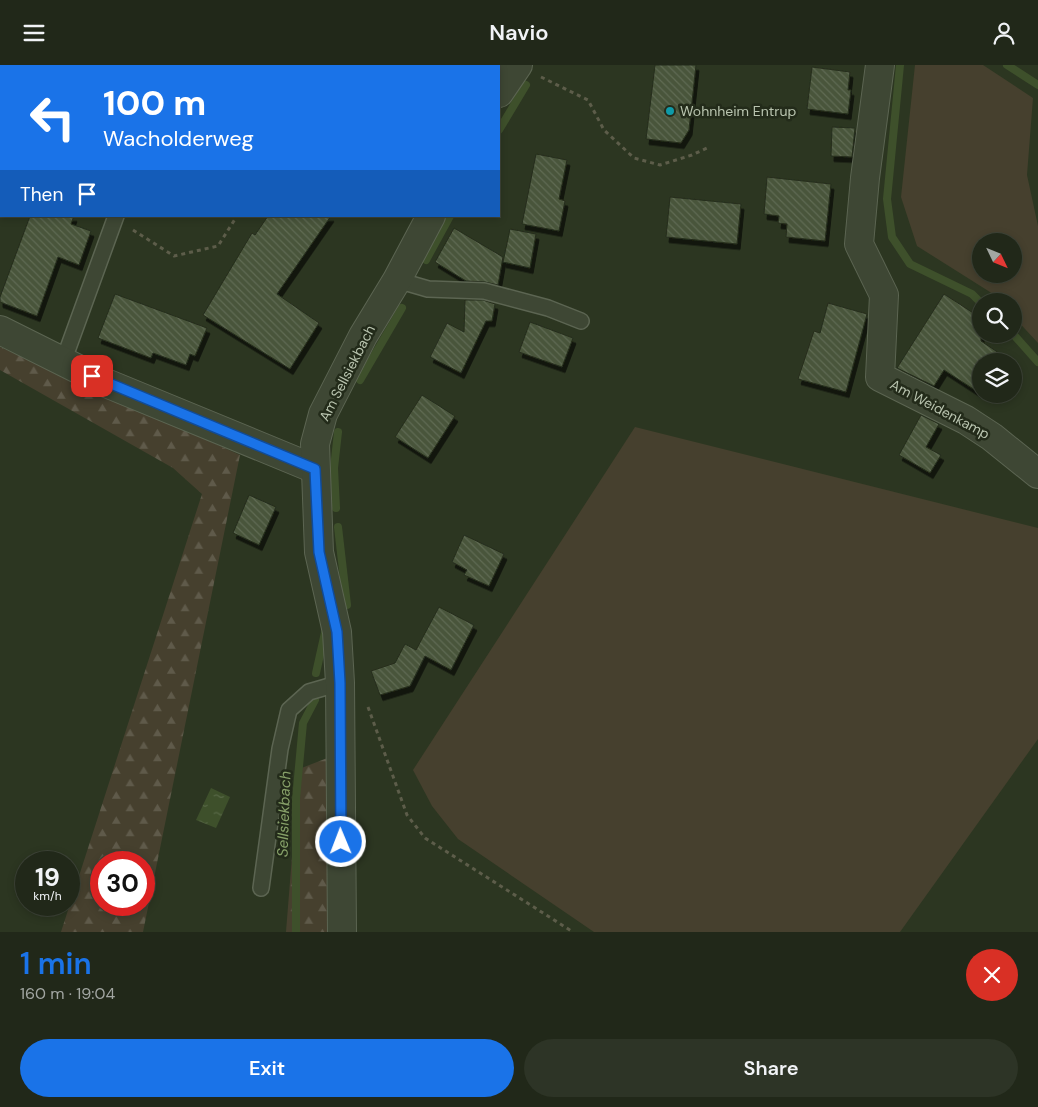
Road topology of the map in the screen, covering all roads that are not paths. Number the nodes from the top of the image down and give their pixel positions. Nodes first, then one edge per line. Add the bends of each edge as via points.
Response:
1 (518, 65) edge
2 (880, 65) edge
3 (500, 92) edge
4 (116, 217) edge
5 (430, 217) edge
6 (397, 280) junction
7 (581, 321) dead end
8 (0, 330) edge
9 (63, 362) junction
10 (315, 469) junction
11 (1038, 474) edge
12 (340, 683) junction
13 (261, 888) dead end
14 (342, 932) edge

1 - 3 street
2 - 11 street, Am Weidenkamp via 859,244 884,295 880,377 966,420
4 - 9 lane
5 - 6 street, Am Sellsiekbach
6 - 7 lane via 428,289 484,291 548,308
6 - 10 street, Am Sellsiekbach via 363,336 323,414 315,445
8 - 9 street
9 - 10 street via 106,383
10 - 12 street, Am Sellsiekbach via 319,552 337,632
12 - 13 lane via 309,692 289,710 280,749
12 - 14 street, Am Sellsiekbach

